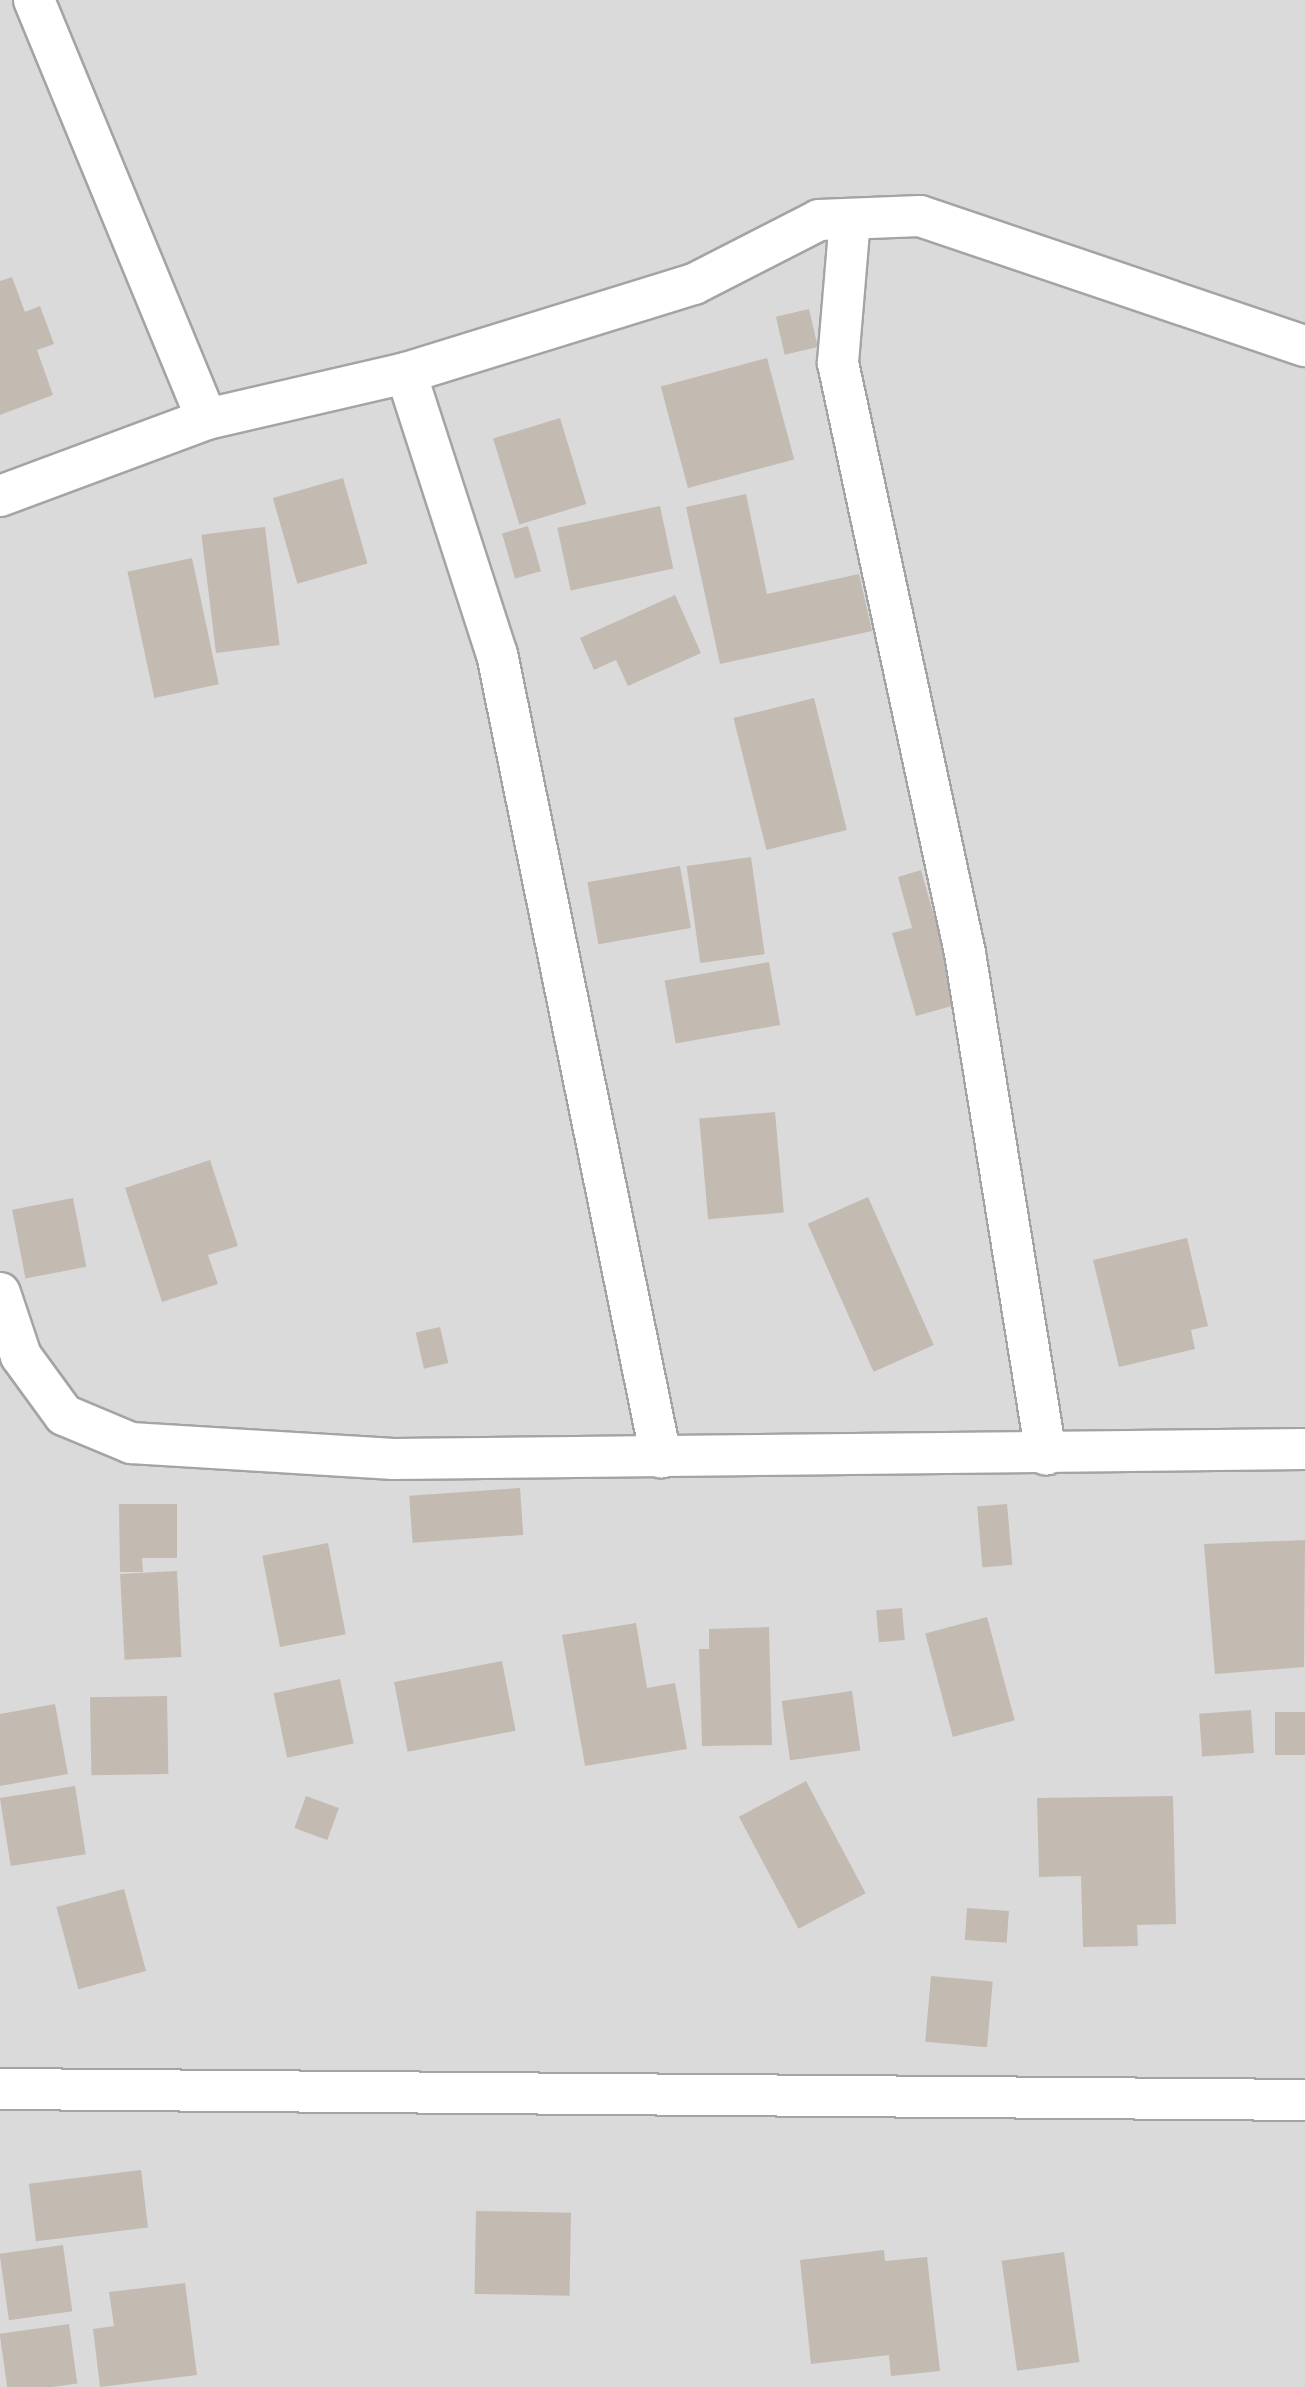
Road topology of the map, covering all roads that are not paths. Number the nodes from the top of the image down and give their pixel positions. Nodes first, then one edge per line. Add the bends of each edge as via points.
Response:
1 (34, 0) edge
2 (850, 219) junction
3 (1305, 346) edge
4 (406, 373) junction
5 (207, 419) junction
6 (0, 496) edge
7 (0, 1293) edge
8 (10, 1360) edge
9 (1305, 1449) edge
10 (1046, 1454) junction
11 (662, 1457) junction
12 (0, 2089) edge
13 (1305, 2100) edge

1 - 5 street
2 - 3 street via 920,216
2 - 4 street via 819,220 694,284
2 - 10 street via 838,363 965,953
4 - 5 street
4 - 11 street via 496,654
5 - 6 street
7 - 8 street
8 - 11 street via 64,1415 131,1443 394,1459
9 - 10 street
10 - 11 street
12 - 13 street

